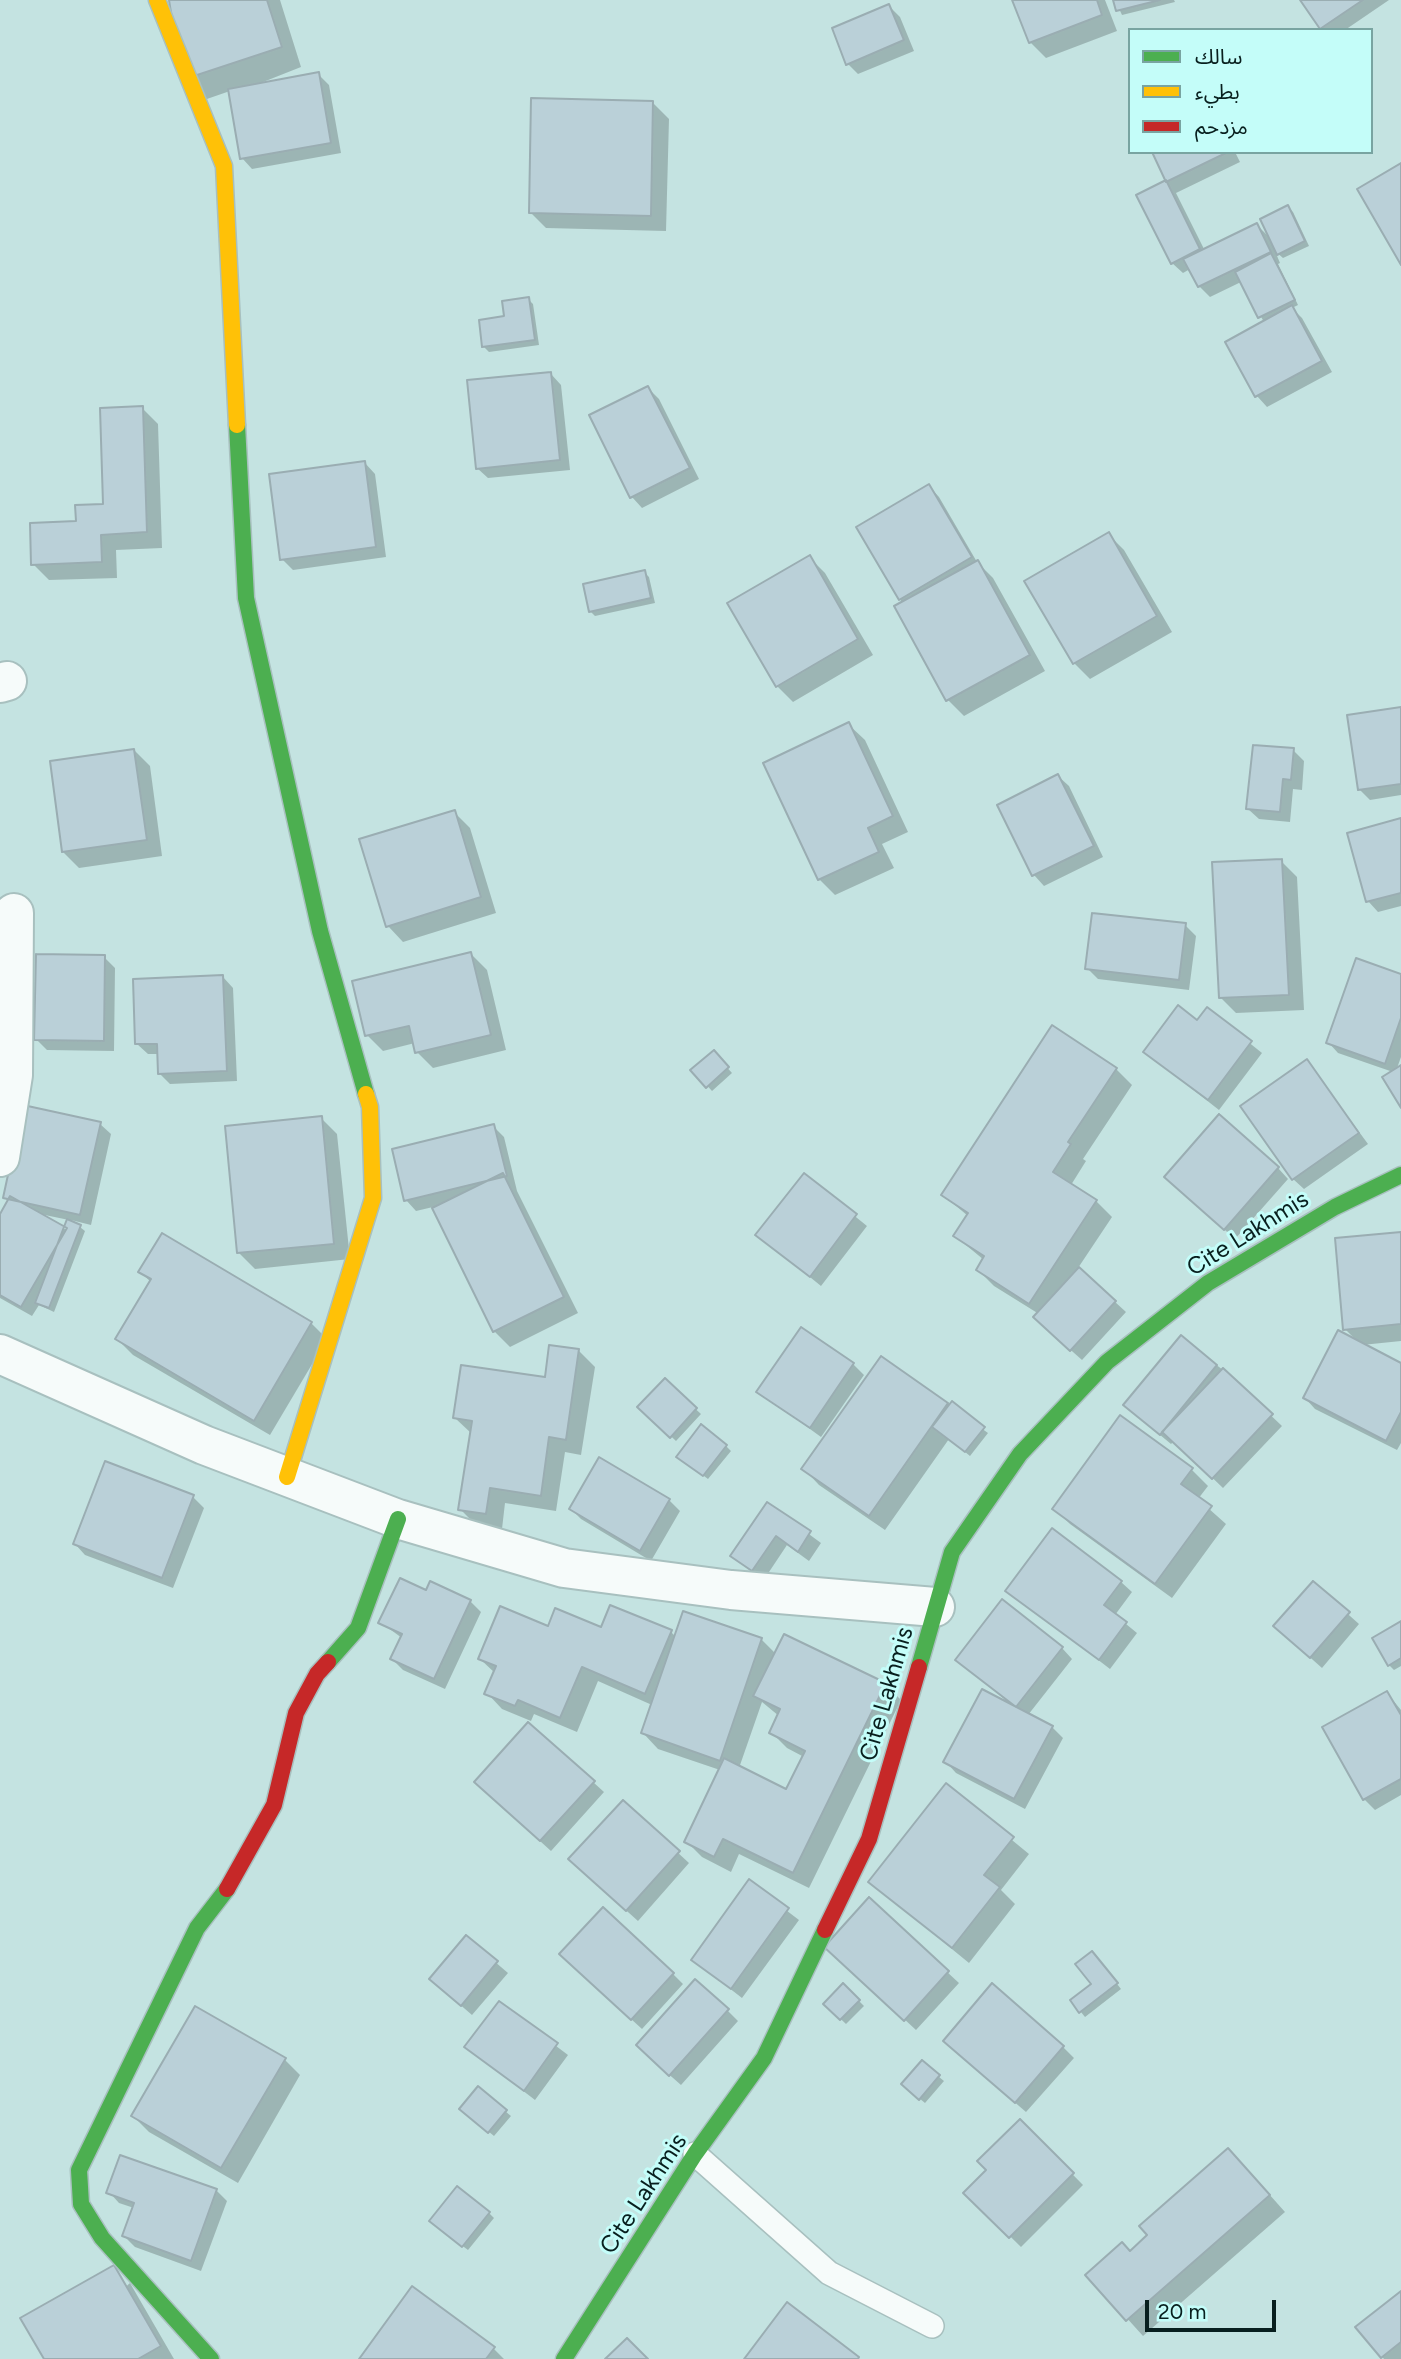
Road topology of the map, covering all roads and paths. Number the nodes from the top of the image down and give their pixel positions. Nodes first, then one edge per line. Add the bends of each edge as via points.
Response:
1 (157, 0) edge
2 (14, 913) dead end
3 (0, 1157) edge
4 (1401, 1175) edge
5 (0, 1354) edge
6 (287, 1477) junction
7 (398, 1519) junction
8 (935, 1607) junction
9 (695, 2154) junction
10 (932, 2326) dead end
11 (211, 2359) edge
12 (564, 2359) edge

1 - 6 street via 224,166 246,598 320,931 370,1107 373,1199
2 - 3 street via 13,1076
4 - 8 street, Cite Lakhmis via 1335,1207 1208,1283 1107,1363 1020,1454 952,1552
5 - 6 street
6 - 7 street
7 - 8 street via 564,1569 731,1590
7 - 11 street via 358,1628 317,1674 296,1713 274,1805 236,1877 197,1928 79,2171 81,2204 102,2238
8 - 9 street, Cite Lakhmis via 869,1839 764,2058
9 - 10 lane via 829,2273
9 - 12 street, Cite Lakhmis

